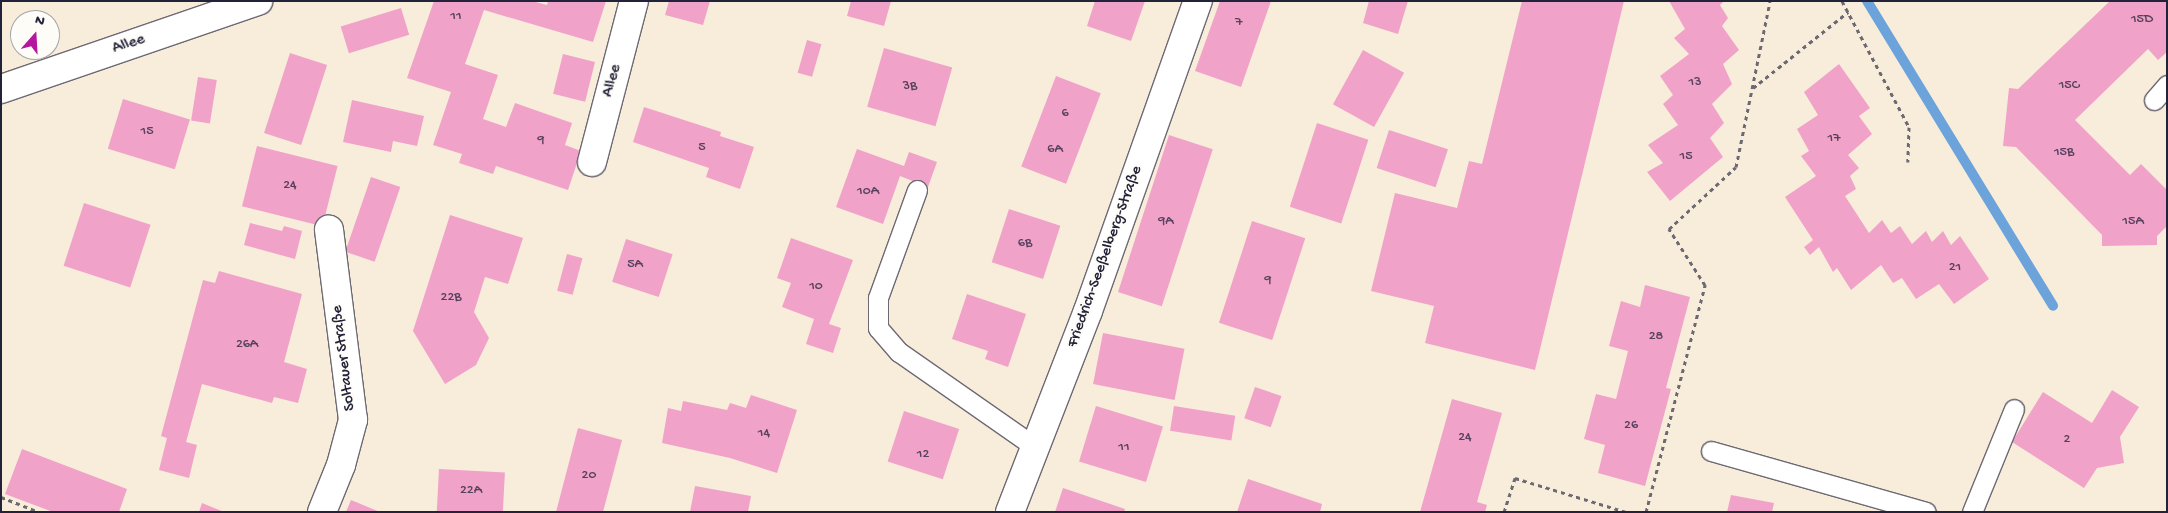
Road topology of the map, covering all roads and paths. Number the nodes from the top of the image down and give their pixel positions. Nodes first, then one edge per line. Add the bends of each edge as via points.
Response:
1 (258, 1) edge
2 (634, 1) edge
3 (1198, 1) edge
4 (1770, 1) edge
5 (1842, 1) edge
6 (1848, 12) junction
7 (2167, 85) edge
8 (1, 88) edge
9 (1752, 89) junction
10 (2154, 100) dead end
11 (592, 162) dead end
12 (1908, 162) dead end
13 (917, 190) dead end
14 (330, 230) dead end
15 (2014, 409) dead end
16 (1035, 447) junction
17 (1711, 451) dead end
18 (1, 497) edge
19 (39, 512) edge
20 (322, 512) edge
21 (1010, 512) edge
22 (1504, 512) edge
23 (1626, 512) edge
24 (1646, 512) edge
25 (1926, 512) edge
26 (1972, 512) edge

1 - 8 street, Allee
2 - 11 street, Allee
3 - 16 street, Friedrich-Seeßelberg-Straße via 1088,310
4 - 9 path
5 - 6 path
6 - 9 path
6 - 12 path via 1908,127
7 - 10 lane
9 - 24 path via 1736,167 1669,229 1705,285
13 - 16 lane via 878,298 878,328 900,352
14 - 20 street, Soltauer Straße via 353,420 341,465
15 - 26 lane
16 - 21 street, Friedrich-Seeßelberg-Straße
17 - 25 lane
18 - 19 path
22 - 23 path via 1515,478

